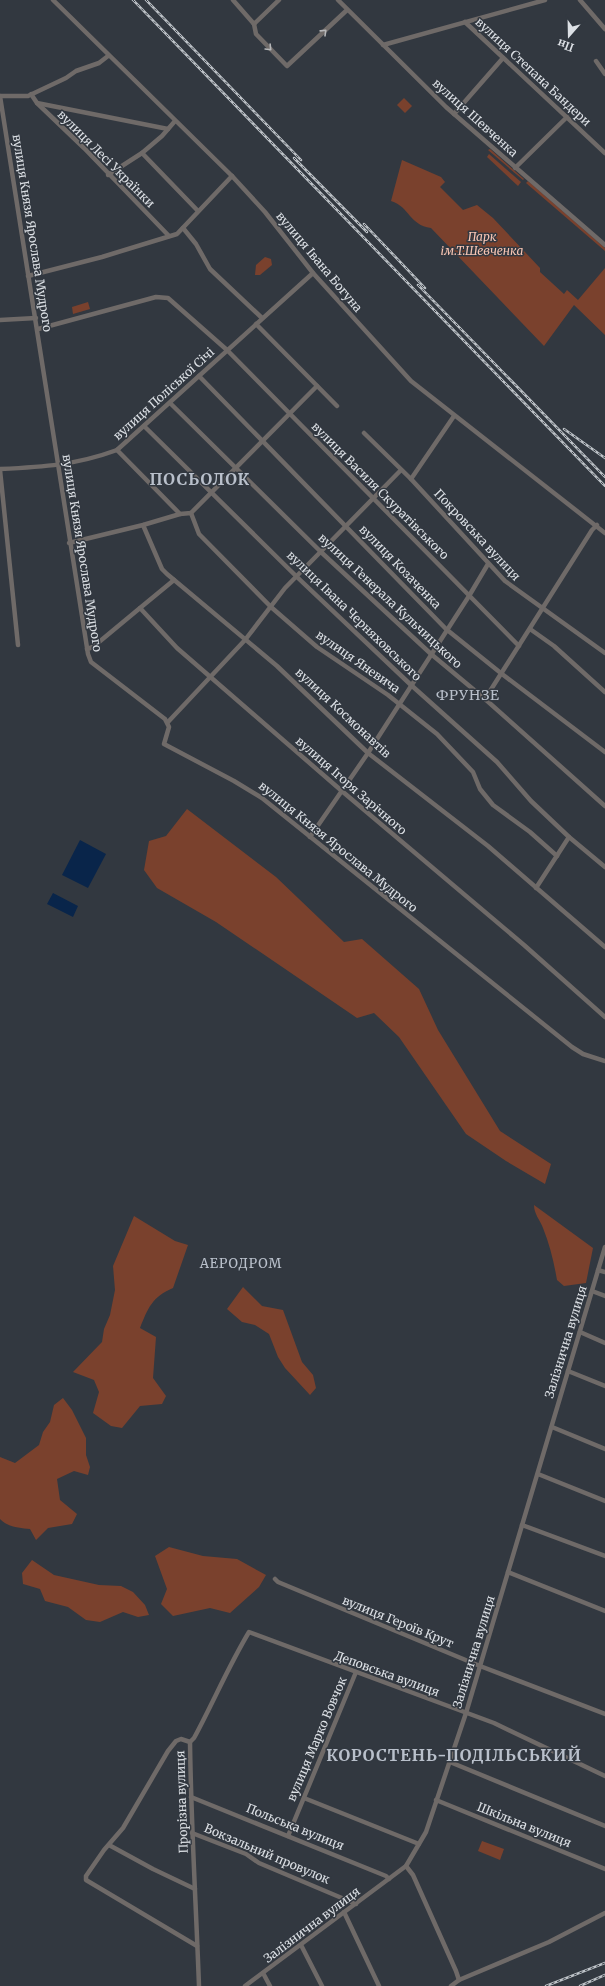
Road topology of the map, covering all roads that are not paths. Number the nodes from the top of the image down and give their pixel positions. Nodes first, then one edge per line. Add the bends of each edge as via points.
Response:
1 (53, 0) edge
2 (233, 0) edge
3 (279, 0) edge
4 (338, 0) edge
5 (545, 0) edge
6 (580, 0) edge
7 (535, 1) edge
8 (347, 10) junction
9 (465, 22) junction
10 (254, 24) junction
11 (605, 29) edge
12 (383, 46) junction
13 (108, 56) junction
14 (503, 58) junction
15 (596, 62) dead end
16 (605, 74) edge
17 (31, 94) junction
18 (0, 96) edge
19 (37, 103) junction
20 (454, 114) junction
21 (567, 117) junction
22 (175, 121) junction
23 (168, 129) junction
24 (3, 133) edge
25 (142, 153) junction
26 (605, 153) edge
27 (515, 168) junction
28 (108, 175) junction
29 (232, 176) junction
30 (198, 211) junction
31 (183, 228) junction
32 (169, 236) junction
33 (605, 245) edge
34 (312, 273) junction
35 (28, 276) junction
36 (36, 318) junction
37 (262, 318) junction
38 (0, 320) edge
39 (256, 324) junction
40 (38, 329) junction
41 (227, 350) junction
42 (198, 376) junction
43 (317, 386) junction
44 (170, 403) junction
45 (337, 406) dead end
46 (289, 414) junction
47 (454, 416) junction
48 (144, 426) junction
49 (364, 433) dead end
50 (263, 440) junction
51 (117, 450) junction
52 (58, 466) junction
53 (237, 467) junction
54 (0, 470) edge
55 (401, 470) junction
56 (411, 479) junction
57 (212, 493) junction
58 (373, 498) junction
59 (191, 513) junction
60 (180, 514) junction
61 (143, 525) junction
62 (597, 525) junction
63 (346, 526) junction
64 (605, 533) edge
65 (69, 543) junction
66 (321, 552) junction
67 (488, 564) junction
68 (297, 577) junction
69 (174, 580) junction
70 (469, 596) junction
71 (271, 607) junction
72 (140, 608) junction
73 (542, 609) junction
74 (446, 629) junction
75 (530, 629) junction
76 (245, 640) junction
77 (18, 645) dead end
78 (519, 646) junction
79 (87, 649) junction
80 (605, 653) edge
81 (431, 654) junction
82 (502, 674) junction
83 (210, 677) junction
84 (411, 685) junction
85 (605, 692) edge
86 (485, 699) junction
87 (399, 704) junction
88 (168, 722) junction
89 (605, 752) edge
90 (368, 753) junction
91 (343, 792) junction
92 (605, 806) edge
93 (310, 837) junction
94 (569, 837) junction
95 (558, 856) junction
96 (605, 867) edge
97 (536, 888) junction
98 (605, 947) edge
99 (605, 1017) edge
100 (605, 1061) edge
101 (605, 1247) edge
102 (598, 1270) junction
103 (605, 1272) edge
104 (592, 1291) junction
105 (605, 1296) edge
106 (580, 1332) junction
107 (605, 1343) edge
108 (568, 1371) junction
109 (605, 1386) edge
110 (552, 1427) junction
111 (605, 1449) edge
112 (538, 1474) junction
113 (605, 1501) edge
114 (522, 1525) junction
115 (605, 1556) edge
116 (508, 1572) junction
117 (275, 1579) dead end
118 (605, 1611) edge
119 (249, 1632) joint
120 (480, 1666) junction
121 (356, 1672) junction
122 (466, 1713) junction
123 (605, 1714) edge
124 (190, 1742) junction
125 (450, 1762) junction
126 (605, 1776) edge
127 (191, 1797) junction
128 (304, 1798) junction
129 (436, 1800) junction
130 (605, 1826) edge
131 (192, 1833) junction
132 (288, 1836) junction
133 (419, 1844) junction
134 (109, 1845) junction
135 (406, 1866) junction
136 (605, 1869) edge
137 (389, 1879) junction
138 (195, 1889) junction
139 (356, 1904) junction
140 (344, 1912) junction
141 (605, 1912) edge
142 (301, 1945) junction
143 (198, 1946) junction
144 (263, 1973) junction
145 (459, 1980) junction
146 (199, 1986) edge
147 (245, 1986) edge
148 (270, 1986) edge
149 (322, 1986) edge
150 (379, 1986) edge
151 (451, 1986) edge

1 - 13 street, вулиця Івана Богуна
2 - 10 street
3 - 10 street
4 - 8 street, вулиця Шевченка
5 - 7 street
6 - 11 street
7 - 9 street
10 -> 8 street via 256,34 286,65
8 - 12 street, вулиця Шевченка
9 - 12 street
9 - 14 street, вулиця Степана Бандери
12 - 20 street, вулиця Шевченка
13 - 17 street
13 - 22 street, вулиця Івана Богуна
14 - 20 street
14 - 21 street, вулиця Степана Бандери
15 - 16 street
17 - 18 street
17 - 19 street, вулиця Лесі Українки
18 - 24 street, вулиця Князя Ярослава Мудрого
19 - 23 street
19 - 28 street, вулиця Лесі Українки
20 - 27 street, вулиця Шевченка
21 - 26 street, вулиця Степана Бандери
21 - 27 street
22 - 23 street
22 - 29 street, вулиця Івана Богуна
23 - 25 street
24 - 35 street, вулиця Князя Ярослава Мудрого
25 - 28 street
25 - 30 street
27 - 33 street, вулиця Шевченка
28 - 32 street, вулиця Лесі Українки
29 - 30 street
29 - 34 street, вулиця Івана Богуна via 275,224
30 - 31 street
31 - 32 street via 177,234
31 - 37 street via 196,244 210,269
32 - 35 street
34 - 37 street, вулиця Поліської Січі
34 - 47 street, вулиця Івана Богуна via 410,380
35 - 36 street, вулиця Князя Ярослава Мудрого
36 - 38 street
36 - 40 street, вулиця Князя Ярослава Мудрого
37 - 39 street, вулиця Поліської Січі
39 - 41 street, вулиця Поліської Січі
39 - 43 street
40 - 41 street, вулиця Василя Скуратівського via 162,296 168,298
40 - 52 street, вулиця Князя Ярослава Мудрого
41 - 42 street, вулиця Поліської Січі
41 - 46 street, вулиця Василя Скуратівського
42 - 44 street, вулиця Поліської Січі
42 - 50 street, вулиця Козаченка
43 - 45 street
43 - 46 street
44 - 48 street, вулиця Поліської Січі
44 - 53 street, вулиця Генерала Кульчицького
46 - 50 street
46 - 58 street, вулиця Василя Скуратівського
47 - 56 street
47 - 62 street, вулиця Івана Богуна
48 - 51 street, вулиця Поліської Січі
48 - 57 street, вулиця Івана Черняховського
49 - 55 street, Покровська вулиця
50 - 53 street
50 - 63 street, вулиця Козаченка
51 - 52 street, вулиця Поліської Січі
51 - 60 street
52 - 54 street, вулиця Поліської Січі
52 - 65 street, вулиця Князя Ярослава Мудрого
53 - 57 street
53 - 66 street, вулиця Генерала Кульчицького
54 - 77 street
55 - 56 street, Покровська вулиця
55 - 58 street
56 - 67 street, Покровська вулиця
57 - 59 street
57 - 68 street, вулиця Івана Черняховського
58 - 63 street
58 - 70 street, вулиця Василя Скуратівського
59 - 60 street
59 - 71 street, вулиця Яневича via 200,534
60 - 61 street
61 - 65 street
61 - 69 street, вулиця Космонавтів via 162,568
62 - 64 street, вулиця Івана Богуна
62 - 73 street
63 - 66 street
63 - 74 street, вулиця Козаченка
65 - 79 street, вулиця Князя Ярослава Мудрого
66 - 68 street
66 - 81 street, вулиця Генерала Кульчицького
67 - 70 street
67 - 73 street, Покровська вулиця via 505,581
68 - 71 street
68 - 84 street, вулиця Івана Черняховського
69 - 72 street
69 - 76 street, вулиця Космонавтів
70 - 74 street
70 - 78 street, вулиця Василя Скуратівського
71 - 76 street
71 - 87 street, вулиця Яневича via 317,647
72 - 79 street via 93,647
72 - 83 street, вулиця Ігоря Зарічного via 177,648
73 - 75 street
73 - 80 street, Покровська вулиця
74 - 81 street
74 - 82 street, вулиця Козаченка
75 - 78 street
75 - 85 street via 554,646
76 - 83 street
76 - 90 street, вулиця Космонавтів via 309,695
78 - 82 street
79 - 88 street, вулиця Князя Ярослава Мудрого via 89,658 95,666
81 - 84 street
81 - 86 street, вулиця Генерала Кульчицького
82 - 86 street
82 - 89 street, вулиця Козаченка
83 - 88 street
83 - 91 street, вулиця Ігоря Зарічного
84 - 87 street
84 - 94 street, вулиця Івана Черняховського via 497,762 531,801
86 - 92 street, вулиця Генерала Кульчицького
87 - 90 street
87 - 95 street, вулиця Яневича via 437,734 464,761 473,772 480,789 493,805
88 - 93 street, вулиця Князя Ярослава Мудрого via 164,744 249,789
90 - 91 street
90 - 97 street, вулиця Космонавтів via 482,841
91 - 93 street
91 - 99 street, вулиця Ігоря Зарічного
93 - 100 street, вулиця Князя Ярослава Мудрого via 572,1047 583,1054
94 - 95 street
94 - 96 street, вулиця Івана Черняховського
95 - 97 street
97 - 98 street, вулиця Космонавтів
101 - 102 street, Залізнична вулиця
102 - 103 street
102 - 104 street, Залізнична вулиця
104 - 105 street
104 - 106 street, Залізнична вулиця
106 - 107 street
106 - 108 street, Залізнична вулиця
108 - 109 street
108 - 110 street, Залізнична вулиця
110 - 111 street
110 - 112 street, Залізнична вулиця
112 - 113 street
112 - 114 street, Залізнична вулиця
114 - 115 street
114 - 116 street, Залізнична вулиця
116 - 118 street
116 - 120 street, Залізнична вулиця
117 - 120 street, вулиця Героїв Крут
119 - 121 street, Деповська вулиця
119 - 124 street, Прорізна вулиця
120 - 122 street, Залізнична вулиця
120 - 123 street, вулиця Героїв Крут
121 - 122 street, Деповська вулиця
121 - 128 street, вулиця Марко Вовчок
122 - 125 street, Залізнична вулиця
122 - 126 street, Деповська вулиця via 494,1723
124 - 127 street, Прорізна вулиця
124 - 134 street via 181,1738 176,1741 130,1817
125 - 129 street, Залізнична вулиця
125 - 130 street
127 - 131 street, Прорізна вулиця
127 - 132 street, Польська вулиця
128 - 132 street, вулиця Марко Вовчок
128 - 133 street
129 - 133 street, Залізнична вулиця via 426,1832
129 - 136 street, Шкільна вулиця
131 - 138 street, Прорізна вулиця
131 - 139 street, Вокзальний провулок via 246,1854
132 - 137 street, Польська вулиця via 327,1850
133 - 135 street, Залізнична вулиця
134 - 138 street
134 - 143 street via 86,1876 86,1880
135 - 137 street, Залізнична вулиця
135 - 145 street via 413,1875
137 - 139 street, Залізнична вулиця
138 - 143 street, Прорізна вулиця
139 - 140 street, Залізнична вулиця
140 - 142 street, Залізнична вулиця
140 - 150 street
141 - 145 street via 549,1942
142 - 144 street, Залізнична вулиця
142 - 149 street
143 - 146 street, Прорізна вулиця
144 - 147 street, Залізнична вулиця
144 - 148 street
145 - 151 street

